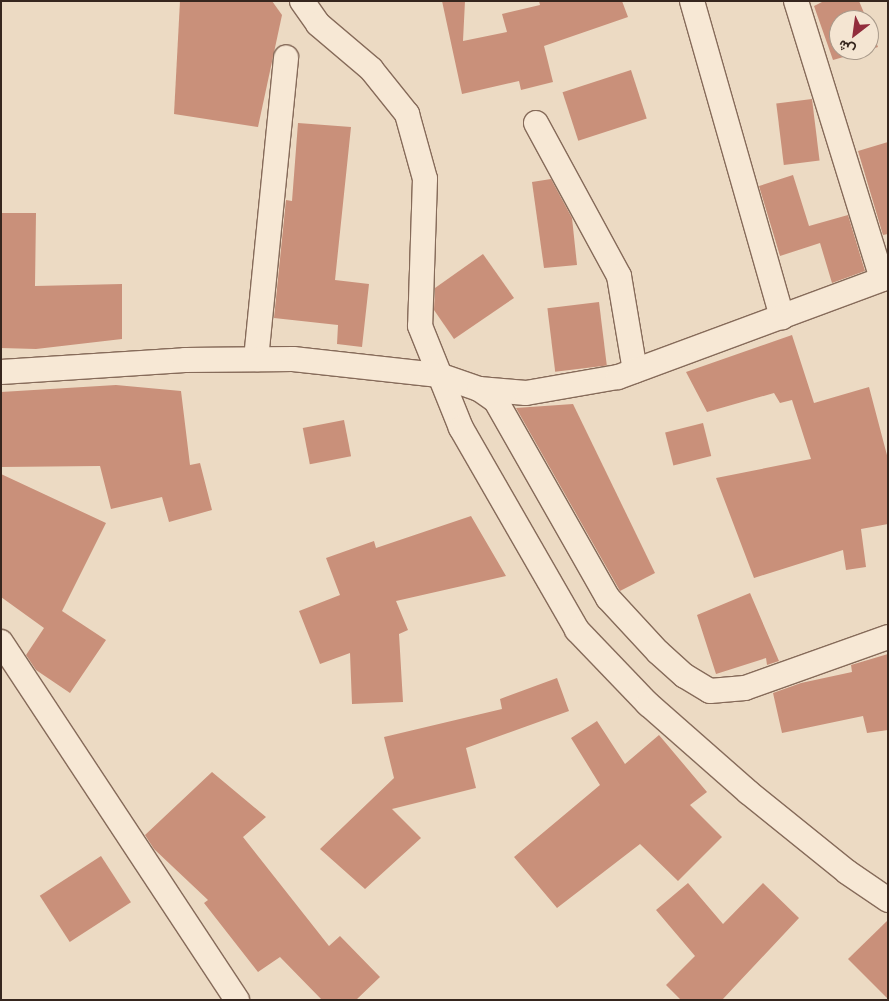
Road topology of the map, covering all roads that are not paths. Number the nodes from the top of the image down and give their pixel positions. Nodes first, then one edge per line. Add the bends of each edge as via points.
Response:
1 (302, 1) edge
2 (692, 1) edge
3 (796, 1) edge
4 (286, 57) dead end
5 (536, 123) dead end
6 (885, 278) edge
7 (782, 317) junction
8 (256, 359) junction
9 (634, 371) junction
10 (1, 372) edge
11 (439, 375) junction
12 (479, 389) junction
13 (888, 637) edge
14 (1, 642) edge
15 (888, 900) edge
16 (237, 1000) edge

1 - 11 street via 318,24 371,69 407,114 425,179 420,326
2 - 7 street
3 - 6 street
4 - 8 street
5 - 9 street via 619,276
6 - 7 street
7 - 9 street
8 - 10 street
8 - 11 street via 293,359
9 - 12 street via 578,385 526,393
11 - 12 street
11 - 15 street via 462,428 577,630 648,704 748,792 847,872
12 - 13 street via 496,401 608,598 685,676 710,691 745,688
14 - 16 street

